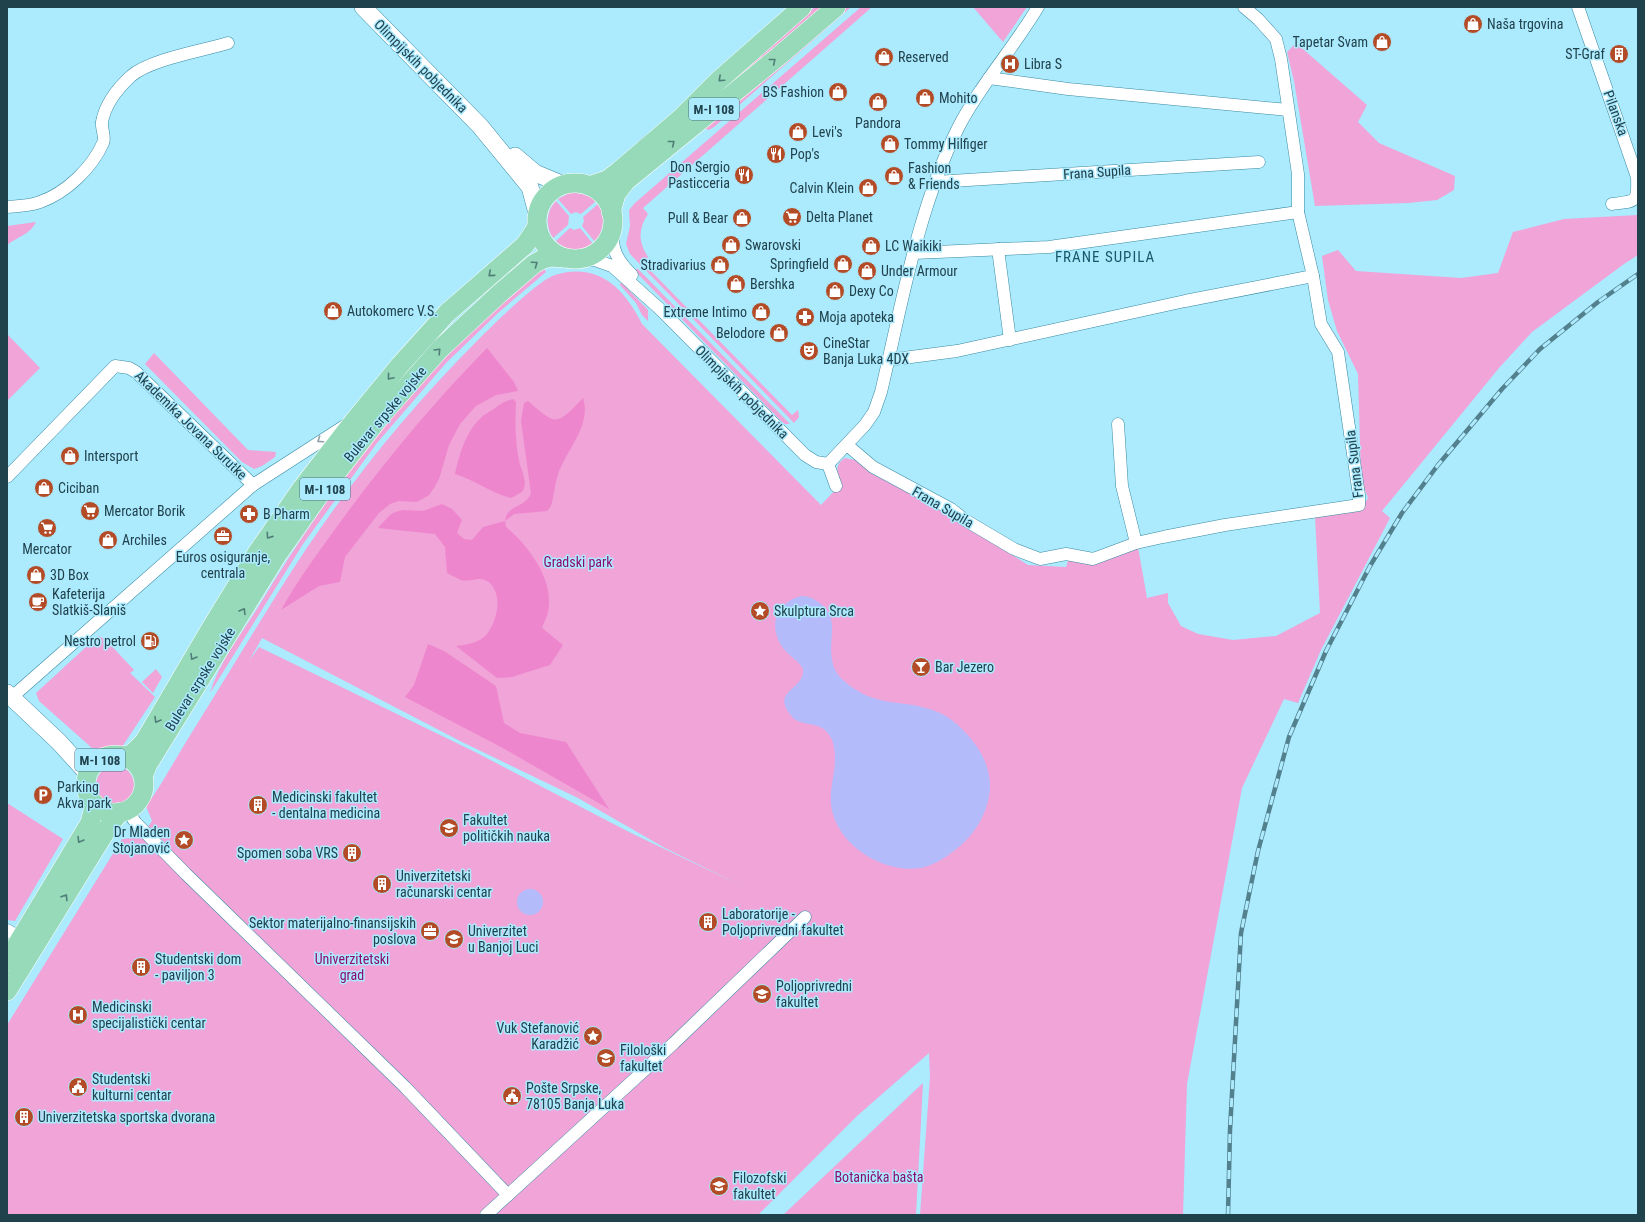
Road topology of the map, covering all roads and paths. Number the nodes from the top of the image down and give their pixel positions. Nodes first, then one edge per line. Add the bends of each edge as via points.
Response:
1 (362, 7) edge
2 (802, 7) edge
3 (836, 7) edge
4 (1038, 7) edge
5 (1244, 7) edge
6 (1578, 7) edge
7 (228, 43) dead end
8 (989, 78) junction
9 (1288, 110) junction
10 (480, 126) junction
11 (1259, 162) dead end
12 (935, 182) junction
13 (564, 185) junction
14 (589, 186) junction
15 (1612, 204) dead end
16 (7, 207) edge
17 (1298, 212) junction
18 (537, 220) junction
19 (612, 220) junction
20 (998, 249) junction
21 (914, 253) junction
22 (569, 258) junction
23 (1312, 276) junction
24 (661, 310) junction
25 (1010, 340) junction
26 (888, 360) junction
27 (354, 420) junction
28 (1118, 424) dead end
29 (848, 445) junction
30 (828, 464) junction
31 (7, 477) edge
32 (253, 485) junction
33 (836, 486) dead end
34 (1136, 543) junction
35 (9, 695) edge
36 (124, 756) junction
37 (91, 770) junction
38 (143, 776) junction
39 (95, 804) junction
40 (126, 810) junction
41 (805, 917) dead end
42 (21, 938) edge
43 (7, 962) edge
44 (7, 991) edge
45 (508, 1195) junction
46 (486, 1215) edge

1 - 10 street, Olimpijskih pobjednika
2 -> 14 main road, M-I 108 via 619,171 607,180
19 -> 3 main road, Bulevar srpske vojske / M-I 108 via 616,194 626,181
4 - 8 street
5 - 9 street, Frana Supila via 1276,39
6 - 15 street, Pilanska via 1637,177 1637,194 1634,199 1629,203
7 - 16 street via 158,62 134,74 110,102 102,123 104,141 92,162 80,175 62,190 40,202
8 - 9 street via 1068,89
8 - 12 street via 959,126
9 - 17 street, Frana Supila via 1298,174
10 - 13 street, Olimpijskih pobjednika via 535,173
10 - 18 street, Olimpijskih pobjednika via 530,187
11 - 12 street, Frana Supila
12 - 21 street via 918,231
13 - 14 main road, M-I 108
13 - 18 main road, Bulevar srpske vojske / M-I 108 via 549,193 543,200
14 - 19 main road via 603,196
17 - 20 street via 1049,247
17 - 23 street, Frana Supila
18 - 22 main road via 546,246 556,254
18 -> 27 main road, Bulevar srpske vojske / M-I 108 via 525,245 447,313
19 - 22 main road, Bulevar srpske vojske / M-I 108 via 606,243 600,249 593,255
19 - 24 street, Olimpijskih pobjednika via 612,244 616,255
20 - 21 street
20 - 25 street
21 - 26 street
22 - 24 street, Olimpijskih pobjednika via 595,260 612,266
38 -> 22 main road, Bulevar srpske vojske / M-I 108 via 278,555 320,494 379,418 440,349 534,264 551,257
23 - 25 street
23 - 34 street, Frana Supila via 1321,324 1338,352 1359,505 1225,525
24 - 30 street, Olimpijskih pobjednika via 805,455 816,462
25 - 26 street via 957,351
26 - 29 street via 874,412
27 -> 32 street
27 -> 36 main road, Bulevar srpske vojske / M-I 108 via 257,553 202,641 144,742 132,754
28 - 34 street via 1122,486
29 - 30 street
29 - 34 street, Frana Supila via 873,467 951,509 965,520 1027,555 1040,559 1066,554 1093,559
30 - 33 street
31 - 32 street, Akademika Jovana Surutke via 116,366 136,372
32 - 35 street
35 - 37 street
36 - 37 main road, M-I 108 via 108,756
36 - 38 main road, M-I 108 via 136,764
37 - 39 main road, M-I 108 via 87,790
38 - 40 main road, M-I 108 via 141,797
39 - 40 main road via 107,811
39 -> 42 main road, M-I 108 via 90,823
42 -> 40 main road, M-I 108 via 109,826
40 - 45 street via 186,874 399,1081
41 - 45 street via 674,1043
42 - 43 main road, M-I 108
42 - 44 main road, M-I 108
45 - 46 street

